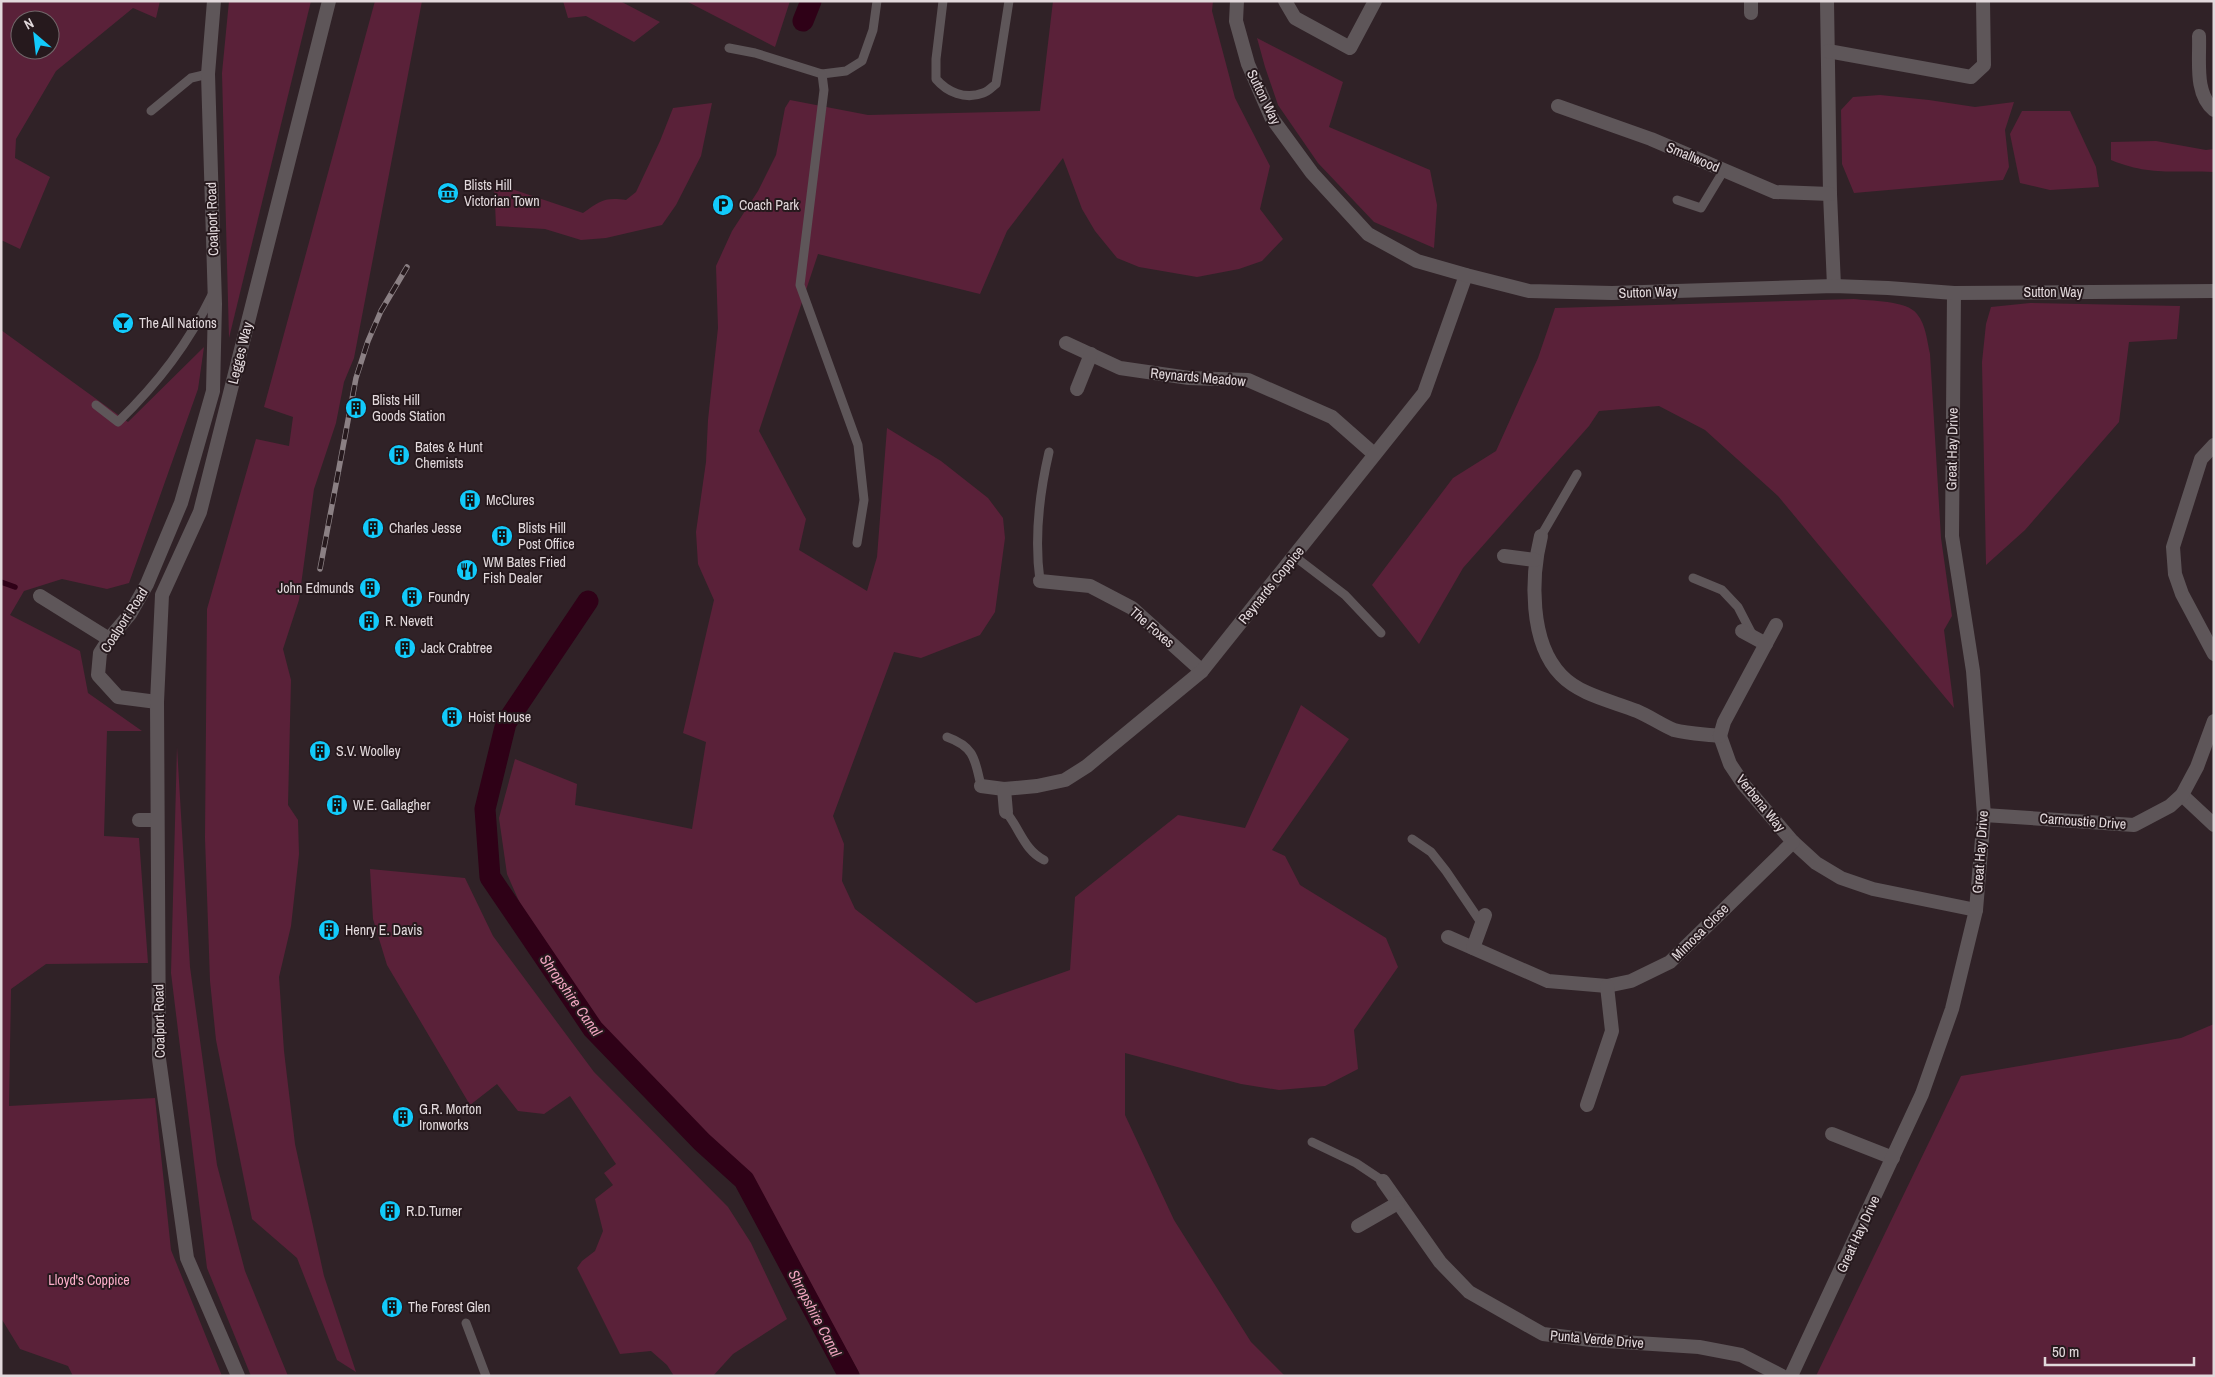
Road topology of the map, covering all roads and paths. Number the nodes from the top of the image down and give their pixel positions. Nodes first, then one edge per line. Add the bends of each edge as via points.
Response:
1 (214, 1) edge
2 (329, 1) edge
3 (877, 1) edge
4 (943, 1) edge
5 (1009, 1) edge
6 (1237, 1) edge
7 (1285, 1) edge
8 (1375, 1) edge
9 (1827, 1) edge
10 (1983, 1) edge
11 (2199, 36) dead end
12 (729, 48) dead end
13 (1828, 51) junction
14 (208, 74) junction
15 (822, 74) junction
16 (1558, 106) dead end
17 (2214, 110) edge
18 (151, 111) dead end
19 (1724, 170) junction
20 (1830, 194) junction
21 (1677, 200) dead end
22 (1466, 276) junction
23 (1834, 286) junction
24 (214, 291) junction
25 (2214, 291) edge
26 (1954, 293) junction
27 (1066, 343) dead end
28 (1091, 354) junction
29 (1077, 389) dead end
30 (96, 405) dead end
31 (2214, 446) edge
32 (1049, 452) dead end
33 (1374, 454) junction
34 (1577, 474) dead end
35 (1541, 536) joint
36 (857, 543) dead end
37 (1294, 556) junction
38 (1504, 556) dead end
39 (1535, 560) junction
40 (1693, 578) dead end
41 (1040, 581) joint
42 (40, 596) dead end
43 (1776, 625) dead end
44 (1381, 633) dead end
45 (1748, 634) joint
46 (109, 639) junction
47 (1766, 644) junction
48 (2214, 654) edge
49 (1202, 671) junction
50 (157, 702) junction
51 (2214, 721) edge
52 (1720, 736) junction
53 (947, 737) dead end
54 (981, 786) joint
55 (1004, 789) junction
56 (2182, 795) junction
57 (1006, 812) joint
58 (1984, 815) junction
59 (140, 820) dead end
60 (157, 820) junction
61 (2214, 825) edge
62 (1412, 839) dead end
63 (1793, 842) junction
64 (1044, 860) dead end
65 (1976, 910) junction
66 (1484, 920) joint
67 (1448, 937) dead end
68 (1472, 948) junction
69 (1607, 986) junction
70 (1587, 1105) dead end
71 (1832, 1134) dead end
72 (1312, 1142) dead end
73 (1892, 1158) junction
74 (1383, 1181) joint
75 (1398, 1202) junction
76 (1358, 1226) dead end
77 (466, 1323) dead end
78 (238, 1376) edge
79 (486, 1376) edge
80 (1782, 1376) edge
81 (1791, 1376) edge

1 - 14 street, Coalport Road
2 - 50 street, Legges Way via 200,512 162,596
3 - 15 lane via 873,30 862,61 846,71
4 - 5 lane via 936,79 946,90 965,95 984,93 996,84
6 - 22 street, Sutton Way via 1236,21 1248,64 1271,117 1312,172 1368,234 1417,261
7 - 8 street via 1294,18 1350,48
9 - 13 street
10 - 13 street via 1984,65 1971,77
11 - 17 street via 2200,91
12 - 15 lane
13 - 20 street
14 - 18 lane via 191,78
14 - 24 street, Coalport Road
15 - 36 lane via 824,90 800,285 858,446 864,500
16 - 19 street, Smallwood via 1651,138
19 - 20 street, Smallwood via 1775,192
19 - 21 lane via 1701,208
20 - 23 street
22 - 23 street, Sutton Way via 1529,291 1612,293
22 - 33 street, Reynards Coppice via 1424,393
23 - 26 street, Sutton Way
24 - 30 lane via 195,330 166,370 118,422
24 - 46 street, Coalport Road via 213,391 181,503 147,584 130,614
25 - 26 street, Sutton Way
26 - 58 street, Great Hay Drive via 1952,536 1972,671
27 - 28 street, Reynards Meadow
28 - 29 street
28 - 33 street, Reynards Meadow via 1120,368 1189,378 1248,380 1332,417
31 - 48 street via 2201,459 2173,547 2175,574 2182,594
32 - 41 lane via 1037,517
33 - 37 street, Reynards Coppice
34 - 35 lane
35 - 39 street
37 - 44 lane via 1345,595
37 - 49 street, Reynards Coppice
38 - 39 street
39 - 52 street via 1534,585 1540,637 1561,675 1609,703 1636,710 1674,730
40 - 45 lane via 1722,590 1738,607
41 - 49 street, The Foxes via 1090,586 1132,608
42 - 46 street
43 - 47 street
45 - 47 street
46 - 50 street, Coalport Road via 100,653 98,675 118,697
47 - 52 street via 1724,722
49 - 55 street, Reynards Coppice via 1087,766 1065,780
50 - 60 street, Coalport Road
51 - 56 street, Carnoustie Drive via 2197,767
52 - 63 street, Verbena Way via 1730,764 1744,785
53 - 54 lane via 971,750
54 - 55 street, Reynards Coppice
55 - 57 street
56 - 58 street, Carnoustie Drive via 2170,806 2134,825
56 - 61 street
57 - 64 lane via 1027,848
58 - 65 street, Great Hay Drive
59 - 60 street
60 - 78 street, Coalport Road via 159,1059 187,1258
62 - 66 lane via 1431,852
63 - 65 street, Verbena Way via 1816,863 1841,878 1873,889
63 - 69 street, Mimosa Close via 1670,962 1632,981
65 - 73 street, Great Hay Drive via 1952,1009 1922,1094
66 - 68 street
67 - 68 street, Mimosa Close
68 - 69 street, Mimosa Close via 1548,981
69 - 70 street via 1612,1030
71 - 73 street
72 - 74 lane via 1356,1162
73 - 81 street, Great Hay Drive
74 - 75 street, Punta Verde Drive
75 - 76 street
75 - 80 street, Punta Verde Drive via 1440,1262 1469,1292 1543,1334 1700,1347 1741,1356
77 - 79 lane

